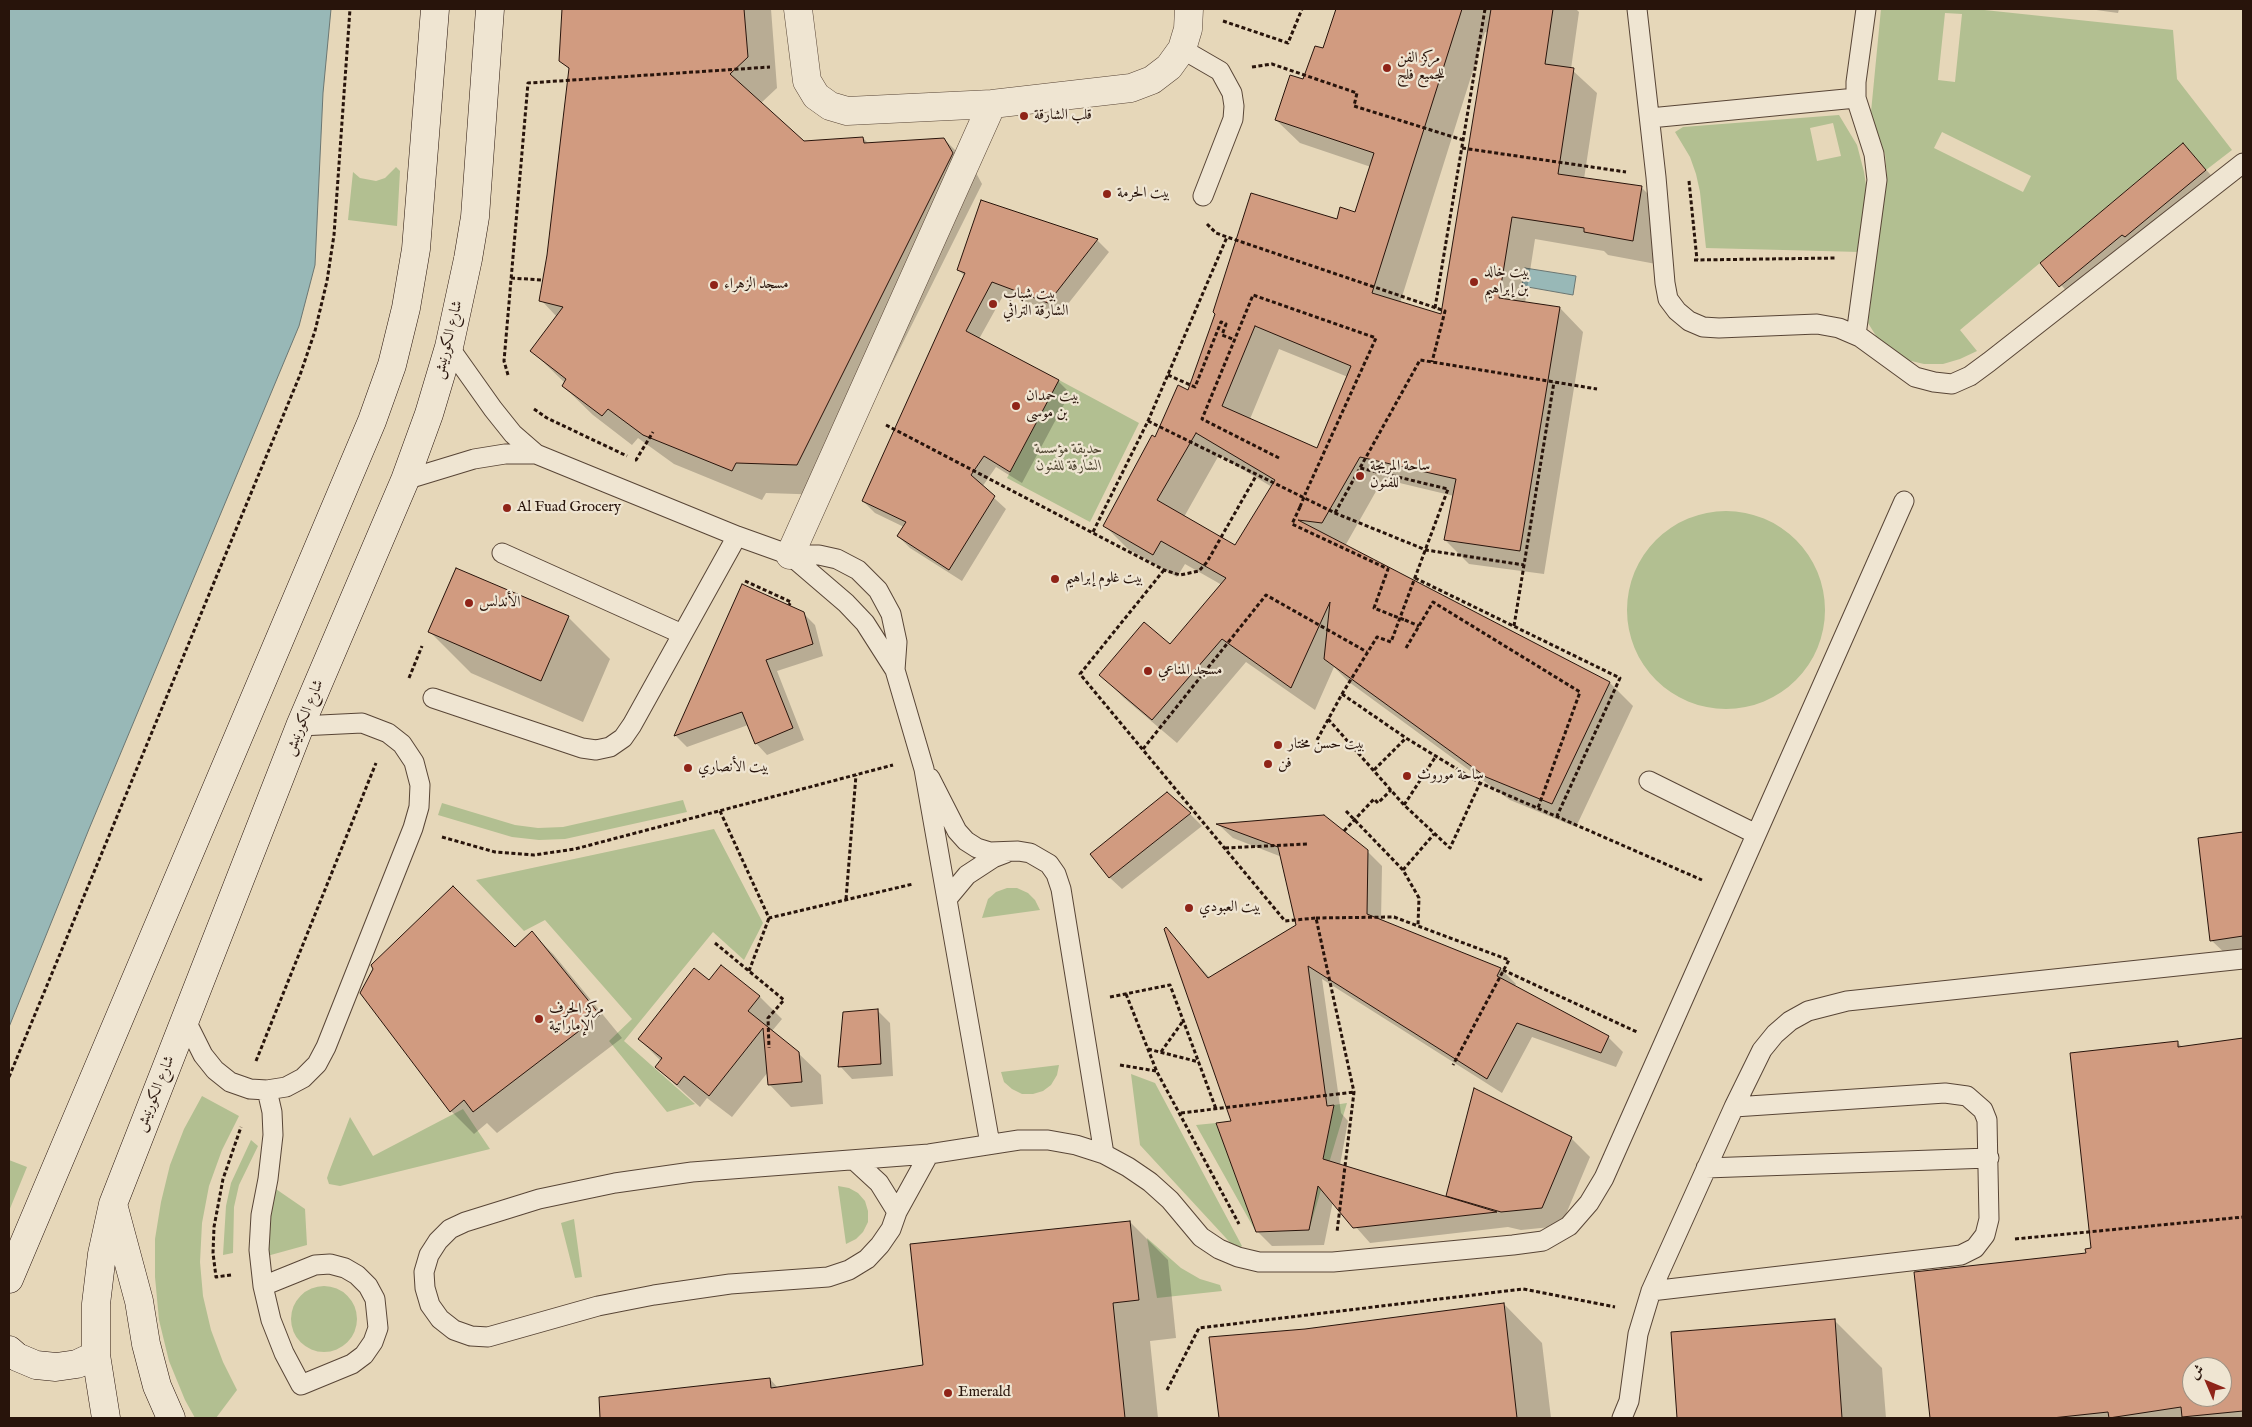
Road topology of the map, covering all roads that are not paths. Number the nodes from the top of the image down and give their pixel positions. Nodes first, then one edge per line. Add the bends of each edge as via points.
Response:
1 (435, 9) edge
2 (490, 9) edge
3 (798, 9) edge
4 (1190, 9) edge
5 (1637, 9) edge
6 (1866, 9) edge
7 (1182, 49) junction
8 (1856, 98) junction
9 (992, 104) junction
10 (1650, 118) junction
11 (2243, 163) edge
12 (1203, 196) road end
13 (1856, 335) junction
14 (449, 347) junction
15 (536, 454) junction
16 (405, 480) junction
17 (1904, 500) dead end
18 (737, 536) junction
19 (502, 553) dead end
20 (790, 555) junction
21 (682, 634) junction
22 (895, 670) junction
23 (433, 698) dead end
24 (300, 726) junction
25 (922, 763) junction
26 (1649, 781) dead end
27 (1756, 834) junction
28 (1008, 852) junction
29 (947, 899) junction
30 (2243, 959) edge
31 (186, 1021) junction
32 (258, 1090) junction
33 (1734, 1108) junction
34 (990, 1144) junction
35 (929, 1154) junction
36 (1104, 1154) junction
37 (1989, 1158) junction
38 (854, 1160) junction
39 (1706, 1168) junction
40 (113, 1204) junction
41 (897, 1212) junction
42 (262, 1278) junction
43 (9, 1279) edge
44 (1651, 1291) junction
45 (9, 1350) edge
46 (96, 1355) junction
47 (1629, 1413) edge
48 (106, 1418) edge
49 (171, 1418) edge

1 - 43 main road via 417,240 406,308 392,365 372,421
2 - 14 main road, شارع الكورنيش via 475,217
3 - 9 main road via 806,81 816,96 830,106 847,112
4 - 7 main road
5 - 10 lane
6 - 8 lane
7 - 9 main road via 1158,76 1131,88
7 - 12 lane via 1220,71 1227,81 1234,106 1233,119
8 - 10 lane
8 - 13 lane via 1877,166 1877,193
9 - 20 main road
10 - 13 lane via 1665,283 1668,299 1677,311 1689,322 1703,327 1816,324 1840,328
11 - 13 lane via 1970,376 1952,384 1915,377
14 - 15 lane via 493,410
14 - 16 main road, شارع الكورنيش
15 - 16 lane via 474,459
15 - 18 lane
16 - 24 main road, شارع الكورنيش
17 - 27 lane
18 - 20 lane
18 - 21 lane
19 - 21 lane
20 - 22 lane via 858,616 881,645
20 - 22 lane via 837,559 858,570 878,590 891,614 897,642
21 - 23 lane via 632,725 623,738 610,747 582,748
22 - 25 lane
24 - 31 main road, شارع الكورنيش
24 - 32 lane via 362,723 388,733 402,744 414,762 420,785 419,807 317,1064 303,1078 286,1086
25 - 28 lane via 957,831 966,841 990,852
25 - 29 lane
26 - 27 lane
27 - 36 lane via 1604,1178 1589,1203 1569,1226 1543,1240 1333,1262 1259,1262 1219,1249 1201,1237 1150,1182
28 - 29 lane via 979,866 956,886
28 - 36 lane via 1018,851 1040,858 1056,874 1061,889
29 - 34 lane
30 - 33 lane via 1827,1004 1790,1021 1775,1034 1762,1050
31 - 32 lane via 203,1055 215,1070 230,1082
31 - 40 main road, شارع الكورنيش
32 - 42 lane via 272,1112 273,1135 261,1215 259,1250
33 - 37 lane via 1956,1093 1967,1096 1983,1110 1987,1120
33 - 39 lane
34 - 35 lane
34 - 36 lane via 1048,1140
35 - 38 lane
35 - 41 lane
37 - 39 lane
37 - 44 lane via 1989,1219 1985,1235 1968,1251 1953,1256
38 - 41 lane via 879,1183
38 - 41 lane via 692,1172 615,1182 465,1222 450,1229 429,1255 424,1272 430,1305 454,1330 470,1336 488,1337 598,1306 654,1295 730,1284 828,1277 867,1259 891,1229
39 - 44 lane
40 - 46 main road, شارع الكورنيش via 96,1304
40 - 49 main road via 157,1386
42 - 42 lane via 315,1265 345,1268 368,1286 375,1299 378,1328 373,1342 352,1364 301,1385 271,1320
44 - 47 lane via 1634,1356
45 - 46 main road via 36,1365 56,1367 77,1364
46 - 48 main road, شارع الكورنيش

